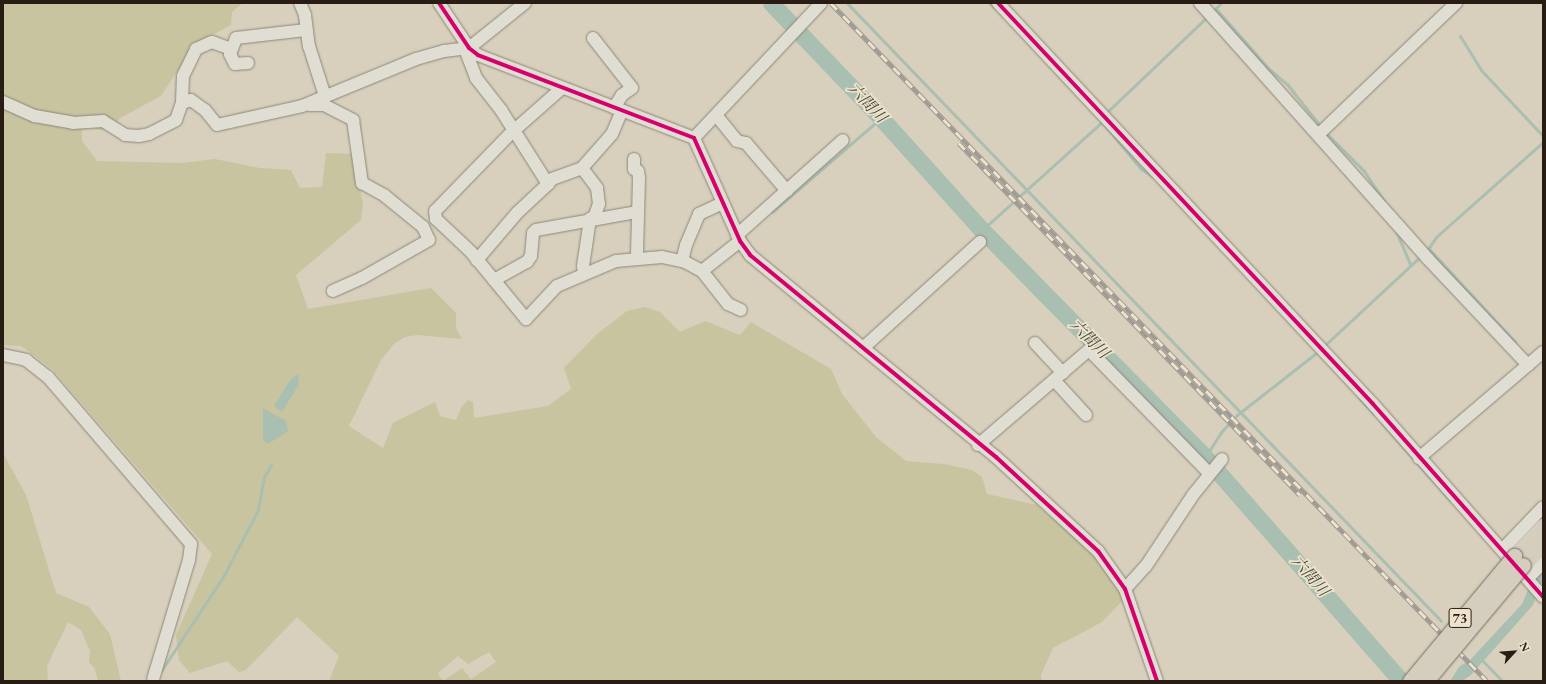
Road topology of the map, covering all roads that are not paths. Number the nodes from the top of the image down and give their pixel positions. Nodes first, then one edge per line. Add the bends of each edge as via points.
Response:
1 (300, 3) edge
2 (440, 3) edge
3 (526, 3) edge
4 (821, 3) edge
5 (998, 3) edge
6 (1200, 3) edge
7 (1456, 3) edge
8 (306, 30) junction
9 (593, 38) dead end
10 (231, 48) junction
11 (467, 48) junction
12 (248, 63) dead end
13 (562, 88) junction
14 (325, 96) junction
15 (3, 102) edge
16 (182, 103) junction
17 (302, 106) junction
18 (618, 109) junction
19 (716, 115) junction
20 (514, 130) junction
21 (1322, 131) junction
22 (694, 138) junction
23 (843, 140) dead end
24 (634, 159) dead end
25 (582, 168) junction
26 (548, 184) junction
27 (787, 191) junction
28 (723, 203) junction
29 (435, 211) junction
30 (637, 212) junction
31 (592, 219) junction
32 (423, 227) junction
33 (738, 238) junction
34 (980, 242) dead end
35 (637, 257) junction
36 (477, 260) junction
37 (682, 261) junction
38 (702, 272) junction
39 (584, 273) junction
40 (494, 280) junction
41 (332, 291) dead end
42 (742, 310) dead end
43 (1035, 343) dead end
44 (863, 348) junction
45 (1543, 352) edge
46 (3, 355) edge
47 (1528, 365) junction
48 (1059, 377) junction
49 (1086, 415) dead end
50 (978, 444) junction
51 (1419, 458) junction
52 (1222, 459) dead end
53 (1209, 473) junction
54 (1543, 508) edge
55 (1543, 526) edge
56 (1543, 544) edge
57 (1543, 563) edge
58 (1520, 566) junction
59 (1125, 589) junction
60 (1542, 594) edge
61 (153, 679) dead end
62 (1157, 681) edge
63 (1410, 681) edge
64 (1426, 681) edge

1 - 8 street via 305,15
2 - 11 street
3 - 11 street
4 - 19 street
5 - 51 street via 1190,206
6 - 21 street
7 - 21 street
8 - 10 street via 236,38
8 - 14 street
9 - 18 street via 632,88 622,95
10 - 12 street via 230,54 235,64
10 - 16 street via 212,42 196,49 184,76
11 - 13 street via 478,55
11 - 14 street via 416,59
11 - 20 street via 476,78
13 - 18 street
13 - 20 street
14 - 17 street
15 - 16 street via 42,117 73,123 103,121 125,135 139,136 149,134 176,120
16 - 17 street via 195,101 217,125
17 - 32 street via 324,105 353,120 362,183 385,196
18 - 22 street
18 - 25 street via 612,134
19 - 22 street
19 - 27 street via 737,141 746,143
20 - 26 street
20 - 29 street
21 - 47 street via 1420,249
22 - 28 street
23 - 27 street
24 - 30 street via 634,169 638,171 639,178
25 - 26 street via 552,179
25 - 31 street via 597,188 599,204
26 - 36 street via 518,213
27 - 33 street
28 - 33 street
28 - 37 street via 699,214
29 - 32 street
29 - 36 street via 436,219
30 - 31 street
30 - 35 street
31 - 39 street via 583,266
31 - 40 street via 536,230 533,233 531,256 527,262
32 - 41 street via 429,240 362,278
33 - 38 street
33 - 44 street via 750,255
34 - 44 street
35 - 37 street via 662,257
35 - 39 street via 616,261
36 - 40 street
37 - 38 street
38 - 42 street via 728,304
39 - 40 street via 557,286 526,319
43 - 48 street
44 - 50 street
45 - 47 street
46 - 61 street via 26,360 48,376 191,544 189,560
47 - 51 street
48 - 49 street
48 - 50 street
48 - 53 street via 1089,350
50 - 59 street via 996,457 1098,551
51 - 58 street
52 - 53 street
53 - 59 street via 1146,566
54 - 58 street
55 - 58 main road, 73
56 - 58 main road, 73
57 - 58 street
58 - 60 street
58 - 63 main road, 73, bridge
58 - 64 main road, 73, bridge
59 - 62 street

